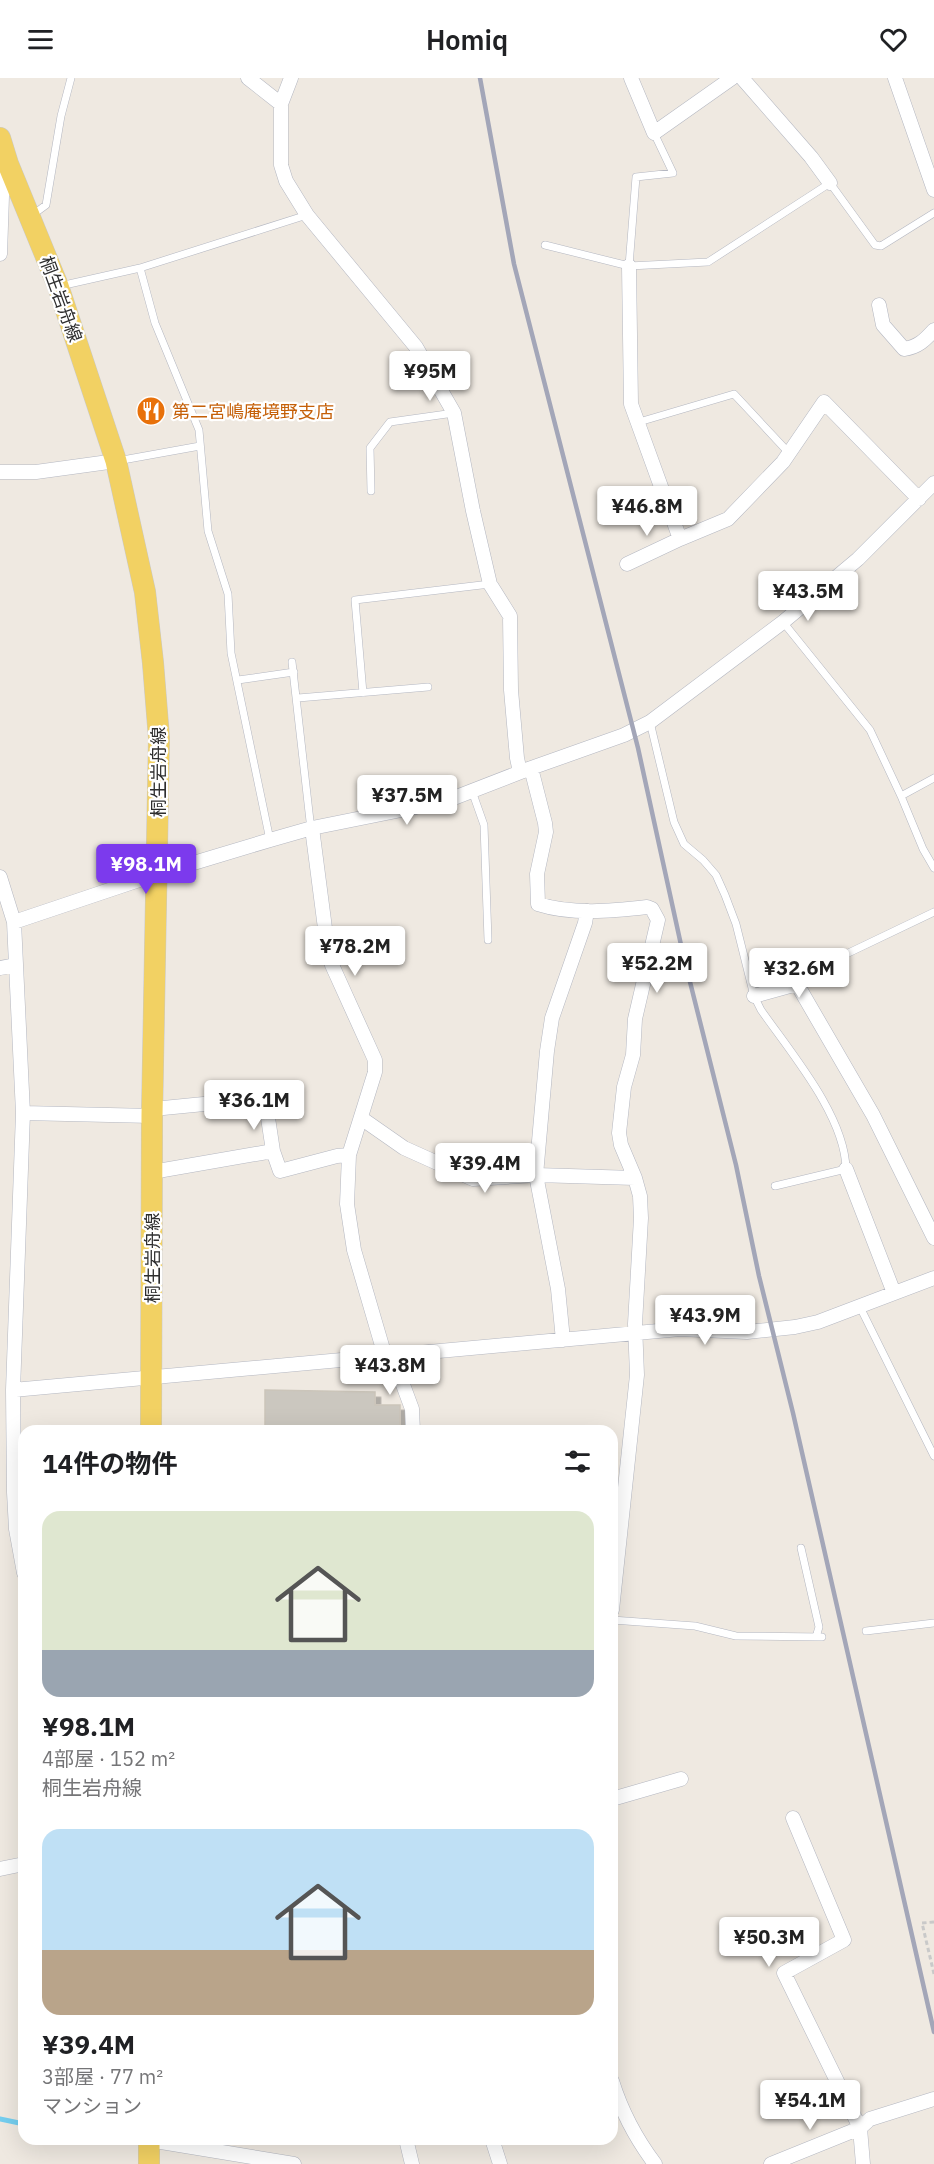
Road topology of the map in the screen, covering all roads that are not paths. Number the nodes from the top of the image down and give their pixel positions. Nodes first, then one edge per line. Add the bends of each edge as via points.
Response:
1 (71, 78) edge
2 (248, 78) edge
3 (291, 78) edge
4 (631, 78) edge
5 (732, 78) edge
6 (742, 78) edge
7 (895, 78) edge
8 (281, 104) junction
9 (654, 133) junction
10 (0, 138) edge
11 (8, 164) junction
12 (930, 166) edge
13 (830, 183) junction
14 (934, 190) edge
15 (934, 213) edge
16 (307, 215) junction
17 (29, 218) junction
18 (545, 244) dead end
19 (0, 254) edge
20 (629, 266) junction
21 (140, 268) junction
22 (58, 286) junction
23 (879, 305) dead end
24 (934, 330) edge
25 (454, 413) junction
26 (639, 422) junction
27 (200, 446) junction
28 (789, 453) junction
29 (116, 461) junction
30 (0, 472) edge
31 (934, 483) edge
32 (371, 491) dead end
33 (919, 499) junction
34 (680, 538) junction
35 (627, 564) dead end
36 (490, 584) junction
37 (783, 622) junction
38 (292, 662) dead end
39 (294, 672) junction
40 (238, 680) junction
41 (428, 687) dead end
42 (363, 693) junction
43 (298, 698) junction
44 (650, 722) junction
45 (526, 770) junction
46 (934, 778) edge
47 (472, 791) junction
48 (901, 796) junction
49 (312, 828) junction
50 (270, 840) junction
51 (934, 868) edge
52 (157, 874) junction
53 (0, 877) edge
54 (587, 911) junction
55 (934, 912) edge
56 (14, 922) junction
57 (488, 940) dead end
58 (16, 965) junction
59 (831, 967) joint
60 (0, 968) edge
61 (797, 984) junction
62 (754, 996) junction
63 (152, 1112) junction
64 (23, 1113) junction
65 (361, 1118) junction
66 (273, 1151) junction
67 (349, 1155) junction
68 (846, 1169) junction
69 (152, 1172) junction
70 (536, 1175) junction
71 (635, 1178) junction
72 (775, 1186) dead end
73 (934, 1238) edge
74 (934, 1278) edge
75 (894, 1293) junction
76 (860, 1307) junction
77 (634, 1333) junction
78 (562, 1340) junction
79 (389, 1355) junction
80 (152, 1377) junction
81 (13, 1390) junction
82 (151, 1425) edge
83 (413, 1425) edge
84 (934, 1456) edge
85 (7, 1493) edge
86 (18, 1540) edge
87 (801, 1548) dead end
88 (618, 1554) edge
89 (618, 1620) edge
90 (934, 1623) edge
91 (866, 1631) dead end
92 (681, 1779) dead end
93 (618, 1797) edge
94 (793, 1818) dead end
95 (18, 1865) edge
96 (0, 1869) edge
97 (934, 2099) edge
98 (618, 2100) edge
99 (860, 2128) junction
100 (149, 2145) edge
101 (184, 2145) edge
102 (407, 2145) edge
103 (494, 2145) edge
104 (149, 2164) edge
105 (294, 2164) edge
106 (412, 2164) edge
107 (500, 2164) edge
108 (655, 2164) edge
109 (771, 2164) edge
110 (862, 2164) edge

1 - 17 lane via 45,204
2 - 8 street
3 - 8 street
4 - 9 street
5 - 9 street
6 - 13 street
7 - 12 street
8 - 16 street via 281,165
9 - 20 lane via 674,173 636,177
10 - 11 main road, 桐生岩舟線
11 - 17 main road, 桐生岩舟線
11 - 19 street via 2,196
12 - 14 street
13 - 15 lane via 875,245 881,246
13 - 20 lane via 708,262
16 - 21 lane
16 - 25 street via 417,347
17 - 22 main road, 桐生岩舟線
18 - 20 lane
20 - 26 street via 631,404
21 - 22 lane
21 - 27 lane via 159,334 194,414
22 - 29 main road, 桐生岩舟線
23 - 24 street via 883,325 904,349 921,344
25 - 32 lane via 390,422 370,448
25 - 36 street
26 - 28 lane via 734,394
26 - 34 street
27 - 29 lane
27 - 40 lane via 208,531 228,594 231,653
28 - 33 street via 824,402
28 - 34 street via 729,519
29 - 30 street via 36,472
29 - 52 main road, 桐生岩舟線 via 145,592 153,663 159,738
31 - 33 street
33 - 37 street via 858,559
34 - 35 street
36 - 42 lane via 355,600
36 - 45 street via 510,616 517,758
37 - 44 street
37 - 48 lane via 870,730
38 - 39 lane
39 - 40 lane
39 - 43 lane
40 - 50 lane
41 - 42 lane
42 - 43 lane
43 - 49 lane
44 - 45 street
44 - 62 lane via 674,822 684,844 716,875 736,924
45 - 47 street
45 - 54 street via 546,832 537,874 538,904
46 - 48 lane
47 - 49 street via 446,801
47 - 57 lane via 484,825
48 - 51 lane
49 - 50 street
49 - 65 street via 332,965 375,1060
50 - 52 street
52 - 56 street
52 - 63 main road, 桐生岩舟線
53 - 56 street
54 - 70 street via 552,1018
54 - 71 street via 648,907 658,920 635,1019 633,1055 624,1087 619,1133
55 - 59 lane via 840,957
56 - 58 street
58 - 60 street
58 - 64 street
59 - 61 street
61 - 62 street
61 - 73 street via 873,1115
62 - 68 lane via 828,1110 846,1157
63 - 64 street
63 - 66 street via 265,1098
63 - 69 main road, 桐生岩舟線
64 - 81 street
65 - 67 street
65 - 70 street via 404,1148 473,1179
66 - 67 street via 280,1171
66 - 69 street
67 - 79 street via 347,1204 354,1250
68 - 72 lane
68 - 75 street
69 - 80 main road, 桐生岩舟線
70 - 71 street
70 - 78 street via 558,1289
71 - 77 street via 641,1218
74 - 75 street
75 - 76 street
76 - 77 street via 818,1322 759,1332 695,1329
76 - 84 lane
77 - 78 street
77 - 88 street via 637,1375
78 - 79 street
79 - 80 street
79 - 83 street via 412,1409
80 - 81 street
80 - 82 main road, 桐生岩舟線
81 - 85 street
85 - 86 street
87 - 89 lane via 819,1637 736,1636 696,1626
90 - 91 lane
92 - 93 street
94 - 99 street via 843,1940 784,1973
95 - 96 street
97 - 99 street via 870,2119
98 - 108 street
99 - 109 street
99 - 110 street
100 - 104 main road
101 - 105 street
102 - 106 street
103 - 107 street

